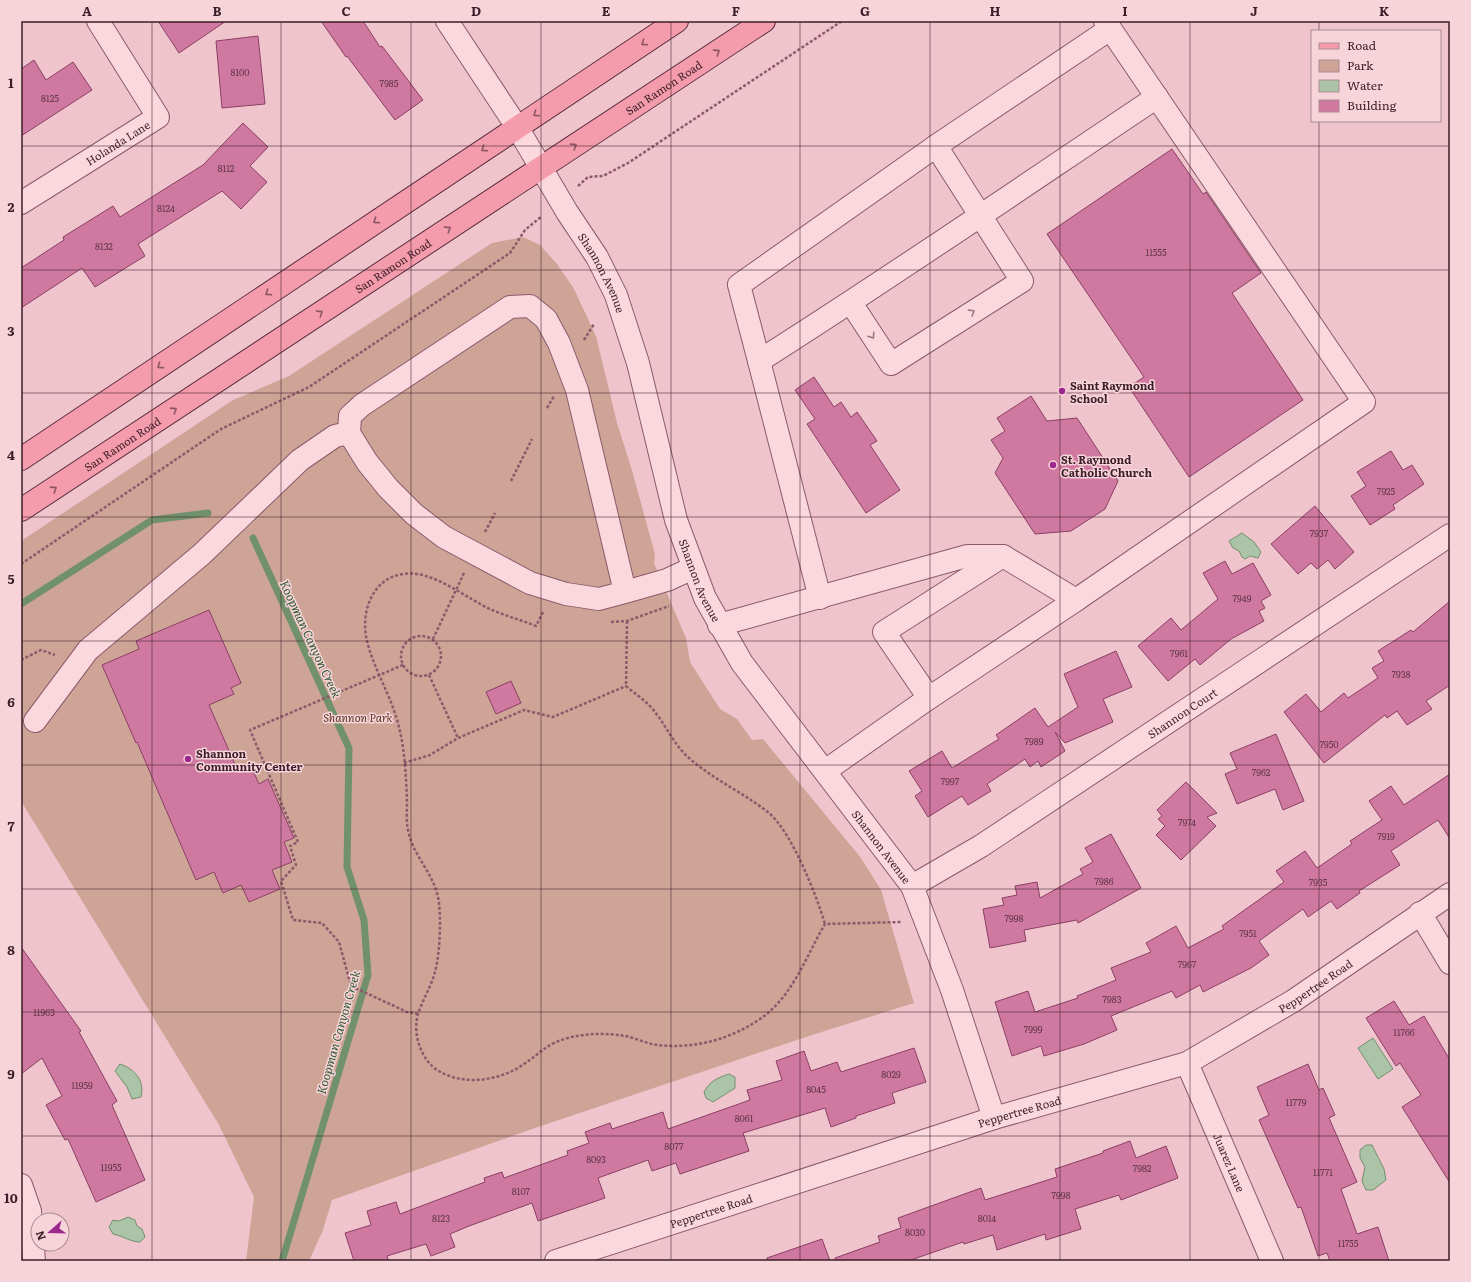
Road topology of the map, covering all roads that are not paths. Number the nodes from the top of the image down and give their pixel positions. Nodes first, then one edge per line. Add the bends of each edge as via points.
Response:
1 (98, 21) edge
2 (447, 21) edge
3 (677, 21) edge
4 (764, 21) edge
5 (1108, 25) edge
6 (1156, 97) junction
7 (517, 127) junction
8 (936, 146) junction
9 (541, 167) junction
10 (21, 204) edge
11 (980, 216) junction
12 (851, 303) junction
13 (759, 362) junction
14 (349, 433) junction
15 (21, 458) edge
16 (21, 510) edge
17 (1450, 535) edge
18 (1003, 556) junction
19 (693, 568) junction
20 (625, 592) junction
21 (820, 598) junction
22 (1076, 600) junction
23 (719, 625) junction
24 (929, 698) junction
25 (35, 721) dead end
26 (825, 771) junction
27 (912, 886) junction
28 (1450, 894) edge
29 (1420, 913) junction
30 (1450, 963) edge
31 (1187, 1063) junction
32 (994, 1118) junction
33 (21, 1185) edge
34 (34, 1261) edge
35 (556, 1261) edge
36 (1272, 1261) edge

1 - 10 street, Holanda Lane via 158,117
2 - 7 street, Shannon Avenue
3 -> 7 main road
9 -> 4 main road, San Ramon Road
5 - 6 street
5 - 8 street
6 - 11 street
6 - 22 street via 1364,402
7 - 9 street, Shannon Avenue
7 -> 15 main road
8 - 11 street
8 - 13 street via 739,285
16 -> 9 main road, San Ramon Road
9 - 19 street, Shannon Avenue via 597,257 616,295 636,356 676,520
11 - 12 street
12 -> 11 street via 891,364 1022,281
12 - 13 street
13 - 21 street
14 - 20 street via 367,462 388,488 414,514 444,537 530,583 552,590 599,599
14 - 20 street via 350,416 362,405 510,307 530,306 546,319 559,343 577,390
14 - 25 street via 335,436 300,460 202,554 88,650
17 - 27 street, Shannon Court via 981,846
18 - 21 street via 967,556
18 - 22 street
18 - 24 street via 884,632
19 - 20 street via 667,580
19 - 23 street, Shannon Avenue
21 - 23 street
22 - 24 street
23 - 26 street, Shannon Avenue via 742,663
24 - 26 street
26 - 27 street, Shannon Avenue
27 - 32 street, Shannon Avenue via 952,990
28 - 29 street, Peppertree Road
29 - 30 street
29 - 31 street, Peppertree Road via 1293,1001
31 - 32 street, Peppertree Road
31 - 36 street, Juarez Lane
32 - 35 street, Peppertree Road
33 - 34 street via 30,1211

